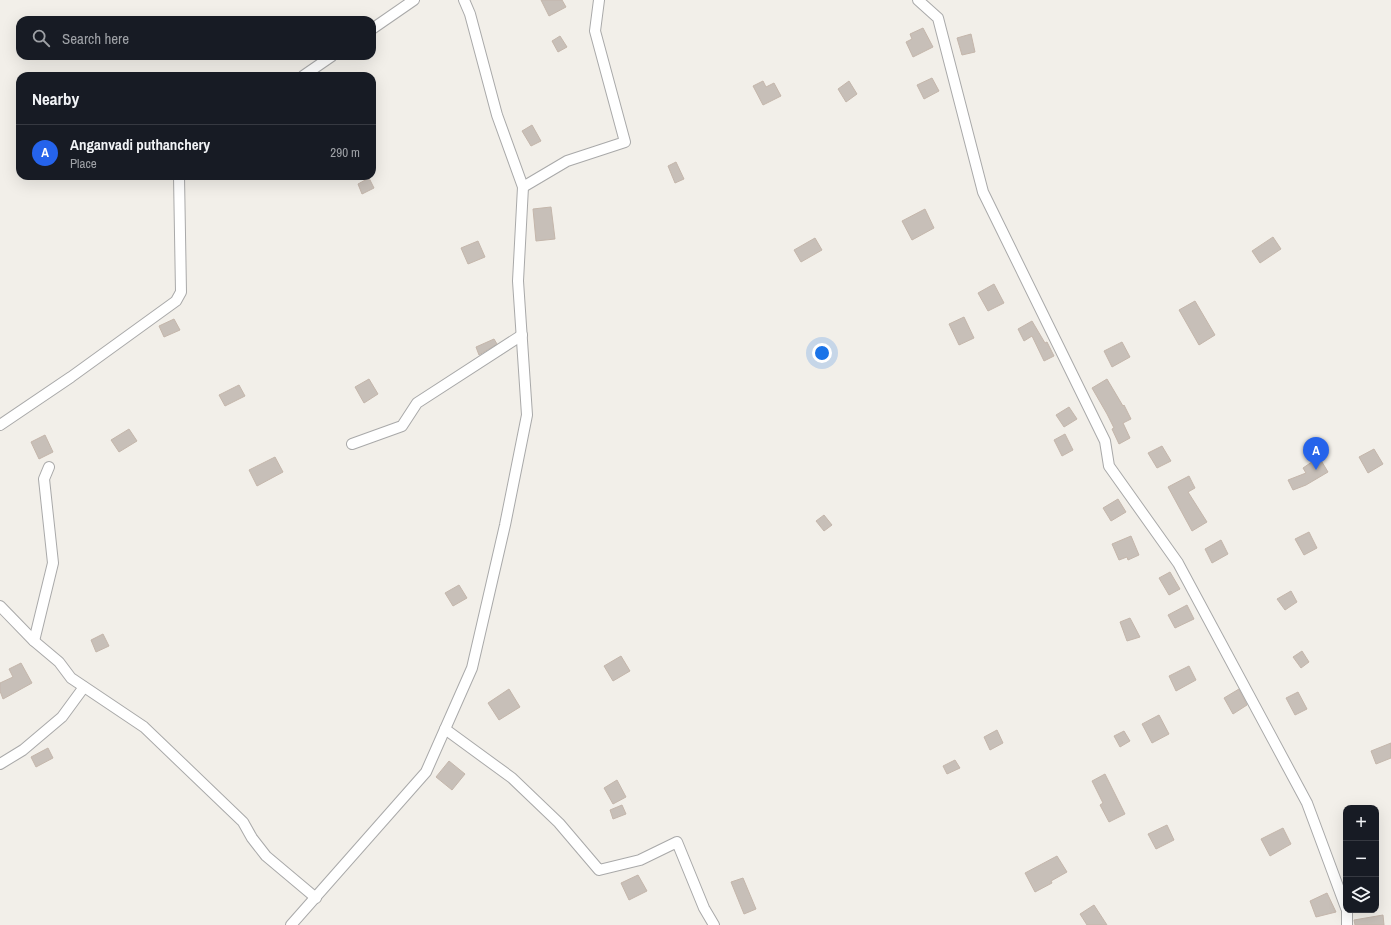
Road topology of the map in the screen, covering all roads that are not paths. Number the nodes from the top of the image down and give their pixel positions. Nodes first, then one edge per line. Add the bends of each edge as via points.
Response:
1 (414, 0) edge
2 (464, 0) edge
3 (599, 0) edge
4 (918, 0) edge
5 (376, 26) edge
6 (326, 60) edge
7 (309, 72) edge
8 (179, 180) edge
9 (523, 187) junction
10 (522, 335) junction
11 (0, 425) edge
12 (352, 444) dead end
13 (49, 467) dead end
14 (0, 606) edge
15 (34, 641) junction
16 (84, 687) junction
17 (445, 729) junction
18 (0, 764) edge
19 (316, 898) junction
20 (1343, 901) edge
21 (1346, 913) edge
22 (291, 925) edge
23 (714, 925) edge
24 (1347, 925) edge

1 - 5 street
2 - 9 street via 497,115
3 - 9 street via 595,30 625,142 568,161
4 - 20 street via 938,18 983,192 1104,441 1109,466 1178,563 1307,803
6 - 7 street
8 - 11 street via 181,292 176,301
9 - 10 street via 518,280
10 - 12 street via 417,404 402,426
10 - 17 street via 528,416 472,668
13 - 15 street via 44,479 53,563
14 - 15 street
15 - 16 street via 59,662 71,678
16 - 18 street via 62,717 23,750
16 - 19 street via 144,727 243,822 266,856
17 - 19 street via 426,772
17 - 23 street via 512,778 600,870 640,860 677,842 704,908
19 - 22 street
21 - 24 street

